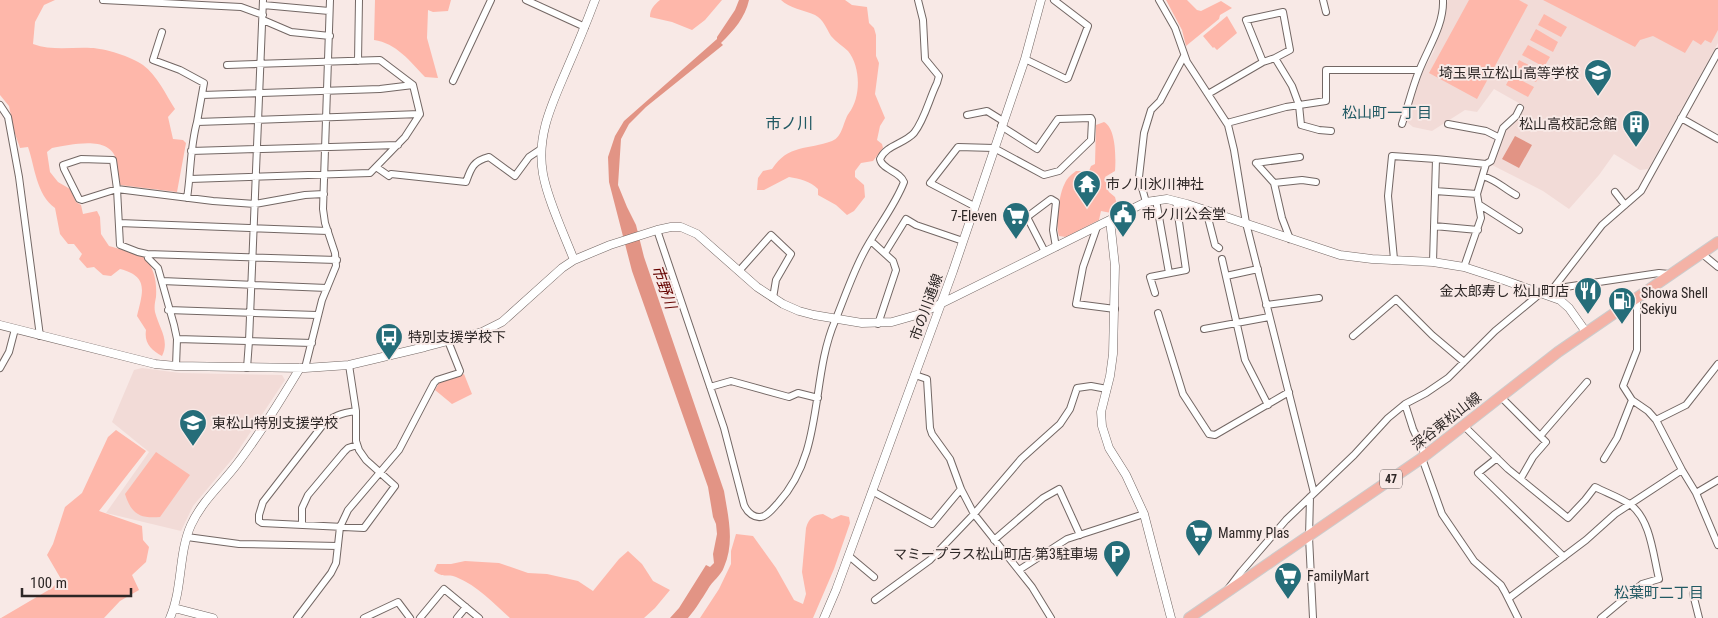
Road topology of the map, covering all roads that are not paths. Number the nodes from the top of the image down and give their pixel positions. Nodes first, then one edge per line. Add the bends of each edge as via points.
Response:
1 (103, 0) edge
2 (330, 0) edge
3 (359, 0) edge
4 (491, 0) edge
5 (526, 0) edge
6 (595, 0) edge
7 (918, 0) edge
8 (1041, 0) edge
9 (1054, 0) edge
10 (1159, 0) edge
11 (1323, 0) edge
12 (1442, 0) edge
13 (193, 2) edge
14 (263, 3) edge
15 (330, 11) junction
16 (1326, 12) dead end
17 (263, 18) junction
18 (585, 28) junction
19 (162, 32) dead end
20 (330, 36) junction
21 (1718, 52) edge
22 (1184, 56) junction
23 (1276, 58) junction
24 (1025, 59) junction
25 (358, 61) junction
26 (328, 62) junction
27 (1263, 62) junction
28 (261, 64) junction
29 (227, 65) dead end
30 (1419, 70) junction
31 (453, 82) dead end
32 (413, 85) junction
33 (328, 90) junction
34 (260, 92) junction
35 (1208, 94) junction
36 (202, 95) junction
37 (0, 104) edge
38 (1300, 105) junction
39 (1520, 108) dead end
40 (420, 114) junction
41 (967, 115) dead end
42 (327, 118) junction
43 (1681, 118) junction
44 (258, 120) junction
45 (197, 122) junction
46 (1227, 123) junction
47 (1002, 124) junction
48 (1402, 124) dead end
49 (1448, 124) dead end
50 (1331, 131) dead end
51 (1498, 137) junction
52 (1718, 139) edge
53 (398, 144) junction
54 (326, 146) junction
55 (994, 148) junction
56 (257, 149) junction
57 (541, 149) junction
58 (191, 151) junction
59 (1300, 157) dead end
60 (1436, 158) junction
61 (1486, 164) junction
62 (376, 168) junction
63 (325, 174) junction
64 (1483, 176) junction
65 (256, 177) junction
66 (190, 178) junction
67 (1316, 182) dead end
68 (1274, 183) junction
69 (117, 189) junction
70 (1435, 191) junction
71 (1615, 192) dead end
72 (324, 194) junction
73 (1477, 194) junction
74 (1516, 195) dead end
75 (187, 198) junction
76 (1156, 200) junction
77 (1176, 201) junction
78 (1146, 202) junction
79 (255, 204) junction
80 (1480, 205) junction
81 (1625, 205) junction
82 (974, 206) junction
83 (1206, 210) junction
84 (1110, 220) junction
85 (119, 223) junction
86 (1246, 223) junction
87 (1434, 226) junction
88 (1097, 227) junction
89 (254, 228) junction
90 (657, 230) junction
91 (1478, 230) junction
92 (1519, 230) dead end
93 (328, 232) junction
94 (1290, 238) junction
95 (871, 241) junction
96 (963, 241) junction
97 (1718, 242) edge
98 (1056, 247) junction
99 (1219, 248) dead end
100 (1045, 252) junction
101 (885, 253) junction
102 (1701, 253) junction
103 (147, 254) junction
104 (253, 257) junction
105 (1222, 259) dead end
106 (1394, 259) junction
107 (336, 260) junction
108 (574, 260) junction
109 (1433, 262) junction
110 (1464, 267) junction
111 (1718, 267) edge
112 (1258, 269) junction
113 (740, 271) junction
114 (1169, 273) junction
115 (1669, 274) junction
116 (1226, 276) junction
117 (162, 281) junction
118 (251, 284) junction
119 (327, 288) junction
120 (1547, 292) junction
121 (1155, 293) dead end
122 (1637, 297) junction
123 (773, 298) junction
124 (1319, 298) dead end
125 (942, 302) junction
126 (1266, 305) junction
127 (1115, 309) junction
128 (168, 310) junction
129 (250, 313) junction
130 (1158, 313) dead end
131 (317, 315) junction
132 (1269, 316) junction
133 (835, 320) junction
134 (1237, 322) junction
135 (878, 324) junction
136 (0, 325) edge
137 (15, 329) junction
138 (1204, 329) dead end
139 (1586, 332) junction
140 (40, 336) junction
141 (1353, 336) dead end
142 (177, 339) junction
143 (249, 341) junction
144 (448, 341) junction
145 (312, 343) junction
146 (1464, 362) junction
147 (1718, 364) edge
148 (349, 365) junction
149 (176, 366) junction
150 (0, 368) edge
151 (247, 368) junction
152 (303, 368) junction
153 (915, 375) junction
154 (1587, 382) dead end
155 (710, 387) junction
156 (1107, 389) junction
157 (1289, 392) junction
158 (1500, 396) junction
159 (818, 398) junction
160 (1632, 400) junction
161 (1405, 404) junction
162 (1268, 405) junction
163 (356, 411) junction
164 (1656, 420) junction
165 (1464, 425) junction
166 (1541, 435) junction
167 (357, 446) junction
168 (1424, 456) junction
169 (1498, 458) junction
170 (1604, 459) dead end
171 (1682, 470) junction
172 (380, 472) junction
173 (1520, 478) junction
174 (1718, 480) edge
175 (962, 489) junction
176 (872, 491) junction
177 (1696, 493) junction
178 (1312, 495) junction
179 (1629, 504) junction
180 (974, 514) junction
181 (1144, 514) junction
182 (302, 525) junction
183 (340, 527) junction
184 (1080, 535) junction
185 (1309, 536) junction
186 (187, 537) junction
187 (994, 540) junction
188 (1718, 545) edge
189 (338, 546) junction
190 (849, 556) junction
191 (1564, 557) junction
192 (1019, 570) junction
193 (874, 577) dead end
194 (1225, 594) junction
195 (1693, 594) dead end
196 (1509, 598) junction
197 (875, 600) dead end
198 (174, 608) junction
199 (466, 608) junction
200 (367, 617) edge
201 (170, 618) edge
202 (213, 618) edge
203 (297, 618) edge
204 (410, 618) edge
205 (420, 618) edge
206 (457, 618) edge
207 (479, 618) edge
208 (824, 618) edge
209 (1051, 618) edge
210 (1171, 618) edge
211 (1189, 618) edge
212 (1313, 618) edge
213 (1518, 618) edge
214 (1601, 618) edge
215 (1699, 618) edge

1 - 13 street
2 - 15 street
3 - 25 street
4 - 31 street
5 - 18 street
6 - 18 street
7 - 95 street via 923,20 925,59 939,76 913,134 880,158 882,164 904,182
8 - 24 street, 市の川通線
9 - 24 street via 1088,26 1068,78
10 - 22 street via 1175,28
11 - 16 street
12 - 30 street via 1442,14
13 - 17 street via 241,7
14 - 15 street
14 - 17 street
15 - 20 street
17 - 20 street via 291,32
17 - 28 street
18 - 57 street via 549,112
19 - 36 street via 153,60 204,83
20 - 26 street
21 - 43 street
22 - 35 street
22 - 78 street via 1160,101 1151,110 1144,133 1139,178
23 - 27 street
23 - 27 street via 1290,50 1283,12 1246,20
23 - 38 street
24 - 47 street, 市の川通線
25 - 26 street
25 - 32 street via 380,60
26 - 28 street
26 - 33 street
27 - 35 street
28 - 29 street
28 - 34 street
30 - 38 street via 1326,70 1326,101
30 - 48 street
32 - 33 street
32 - 40 street
33 - 34 street
33 - 42 street
34 - 36 street
34 - 44 street
35 - 46 street
36 - 45 street
37 - 140 street via 8,117 19,178
38 - 46 street
38 - 50 street via 1300,125
39 - 51 street
40 - 42 street
40 - 53 street
41 - 47 street via 987,111
42 - 44 street
42 - 54 street
43 - 52 street
43 - 81 street via 1641,191
44 - 45 street
44 - 56 street
45 - 58 street
46 - 86 street
47 - 55 street, 市の川通線
47 - 55 street via 1037,149 1058,118 1090,118 1091,140 1059,171 1044,175
49 - 51 street via 1486,131
51 - 61 street via 1491,161
53 - 54 street
53 - 62 street
54 - 56 street
54 - 63 street
55 - 82 street, 市の川通線
55 - 82 street via 958,147 930,183
56 - 58 street
56 - 65 street
57 - 62 street via 529,157 515,176 489,157 485,158 472,165 466,182 389,176
57 - 108 street via 543,174
58 - 66 street
59 - 68 street via 1256,163
60 - 61 street
60 - 70 street
60 - 106 street via 1392,156 1388,196
61 - 64 street
62 - 63 street via 370,173
63 - 65 street
63 - 72 street
64 - 73 street
64 - 74 street via 1497,181
65 - 66 street
65 - 79 street
66 - 75 street
67 - 68 street
68 - 94 street
69 - 69 street via 79,200 63,165 81,159 113,160
69 - 75 street
69 - 85 street
70 - 73 street
70 - 87 street
71 - 81 street
72 - 79 street
72 - 93 street via 324,218
73 - 80 street
75 - 79 street
76 - 77 street
76 - 78 street
76 - 114 street
77 - 83 street
77 - 114 street via 1186,270
78 - 84 street
79 - 89 street
80 - 91 street via 1482,218
80 - 92 street
81 - 120 street via 1602,225
82 - 96 street, 市の川通線
83 - 86 street
83 - 99 street via 1215,245
84 - 88 street
84 - 127 street
85 - 89 street
85 - 103 street via 120,245
86 - 94 street
86 - 112 street
87 - 91 street
87 - 109 street
88 - 98 street
88 - 127 street via 1083,267 1076,304
89 - 93 street
89 - 104 street
90 - 108 street
90 - 113 street via 671,227 689,229
90 - 155 street
91 - 110 street
93 - 107 street
94 - 106 street via 1351,257
95 - 101 street
95 - 133 street via 862,254
96 - 101 street via 906,219
96 - 125 street, 市の川通線
97 - 102 main road, 深谷東松山線 / 47
98 - 100 street
98 - 100 street via 1053,230 1056,202 1051,199 1028,217
100 - 125 street
101 - 135 street via 896,270
102 - 111 street
102 - 115 main road, 深谷東松山線 / 47
103 - 104 street
103 - 117 street via 158,268
104 - 107 street
104 - 118 street
105 - 116 street
106 - 109 street
107 - 119 street
108 - 144 street via 502,322 482,332
109 - 110 street
110 - 120 street
112 - 116 street
112 - 126 street
113 - 123 street
113 - 123 street via 771,235 791,254 776,280
114 - 121 street via 1150,277
115 - 120 street
115 - 122 main road, 深谷東松山線 / 47
116 - 134 street
117 - 118 street
117 - 128 street
118 - 119 street
118 - 129 street
119 - 131 street
120 - 139 street via 1565,304
120 - 146 street via 1495,331
122 - 139 main road, 深谷東松山線 / 47
122 - 160 street via 1637,350 1623,386
123 - 133 street via 799,311
124 - 126 street
125 - 135 street via 920,314
125 - 153 street, 市の川通線
126 - 132 street
127 - 156 street via 1114,354
128 - 129 street
128 - 142 street
129 - 131 street
129 - 143 street
130 - 162 street via 1183,394 1208,434 1215,435
131 - 145 street
132 - 134 street
132 - 157 street
133 - 135 street
133 - 159 street via 825,351
134 - 138 street
134 - 162 street via 1245,360
136 - 137 street
137 - 140 street
137 - 150 street via 9,352
139 - 158 main road, 深谷東松山線 / 47
140 - 149 street via 134,360
141 - 146 street via 1396,299
142 - 143 street
142 - 149 street
143 - 145 street
143 - 151 street
144 - 148 street
144 - 172 street via 459,373 434,383 404,443
145 - 152 street
146 - 161 street via 1448,378
147 - 164 street via 1686,405
148 - 152 street
148 - 163 street
149 - 151 street
151 - 152 street
152 - 186 street via 237,464 201,507
153 - 175 street via 927,379 930,428 950,459
153 - 176 street, 市の川通線
154 - 166 street
155 - 159 street via 731,381 789,397 798,393
155 - 159 street via 744,505 751,515 758,517 770,511 798,474
156 - 180 street via 1077,388 1065,418 1021,459
156 - 181 street via 1102,412 1105,438
157 - 162 street
157 - 178 street
158 - 165 main road, 深谷東松山線 / 47
158 - 166 street
160 - 164 street
160 - 170 street via 1617,438
161 - 168 street
161 - 178 street
163 - 167 street
163 - 182 street via 329,419 260,508 259,521 262,524
164 - 171 street
165 - 168 main road, 深谷東松山線 / 47
165 - 169 street
166 - 173 street via 1546,442
167 - 172 street via 361,455
167 - 182 street via 344,452 308,496 302,508
168 - 185 main road, 深谷東松山線 / 47
168 - 196 street via 1438,504 1447,522 1474,561 1501,585
169 - 173 street
169 - 191 street via 1478,473
171 - 177 street
171 - 179 street
172 - 183 street via 348,510
172 - 183 street via 395,486 366,527
173 - 179 street via 1568,518 1595,487
174 - 177 street
175 - 176 street via 932,524
175 - 180 street
176 - 190 street, 市の川通線
177 - 188 street
178 - 185 street
178 - 194 street via 1240,572
179 - 191 street
179 - 214 street via 1648,533 1659,579 1642,584
180 - 187 street
180 - 197 street via 930,560
181 - 184 street
181 - 210 street
182 - 183 street
183 - 189 street
184 - 187 street via 1059,489 1043,498
184 - 192 street via 1060,543
185 - 194 main road, 深谷東松山線 / 47
185 - 212 street
186 - 189 street via 239,544
186 - 198 street
187 - 192 street
189 - 203 street via 331,573
190 - 193 street
190 - 208 street, 市の川通線
191 - 196 street
192 - 209 street
194 - 211 main road, 深谷東松山線 / 47
195 - 215 street
196 - 213 street
198 - 201 street
198 - 202 street
199 - 205 street via 444,589
199 - 206 street
199 - 207 street
200 - 204 street via 398,602

